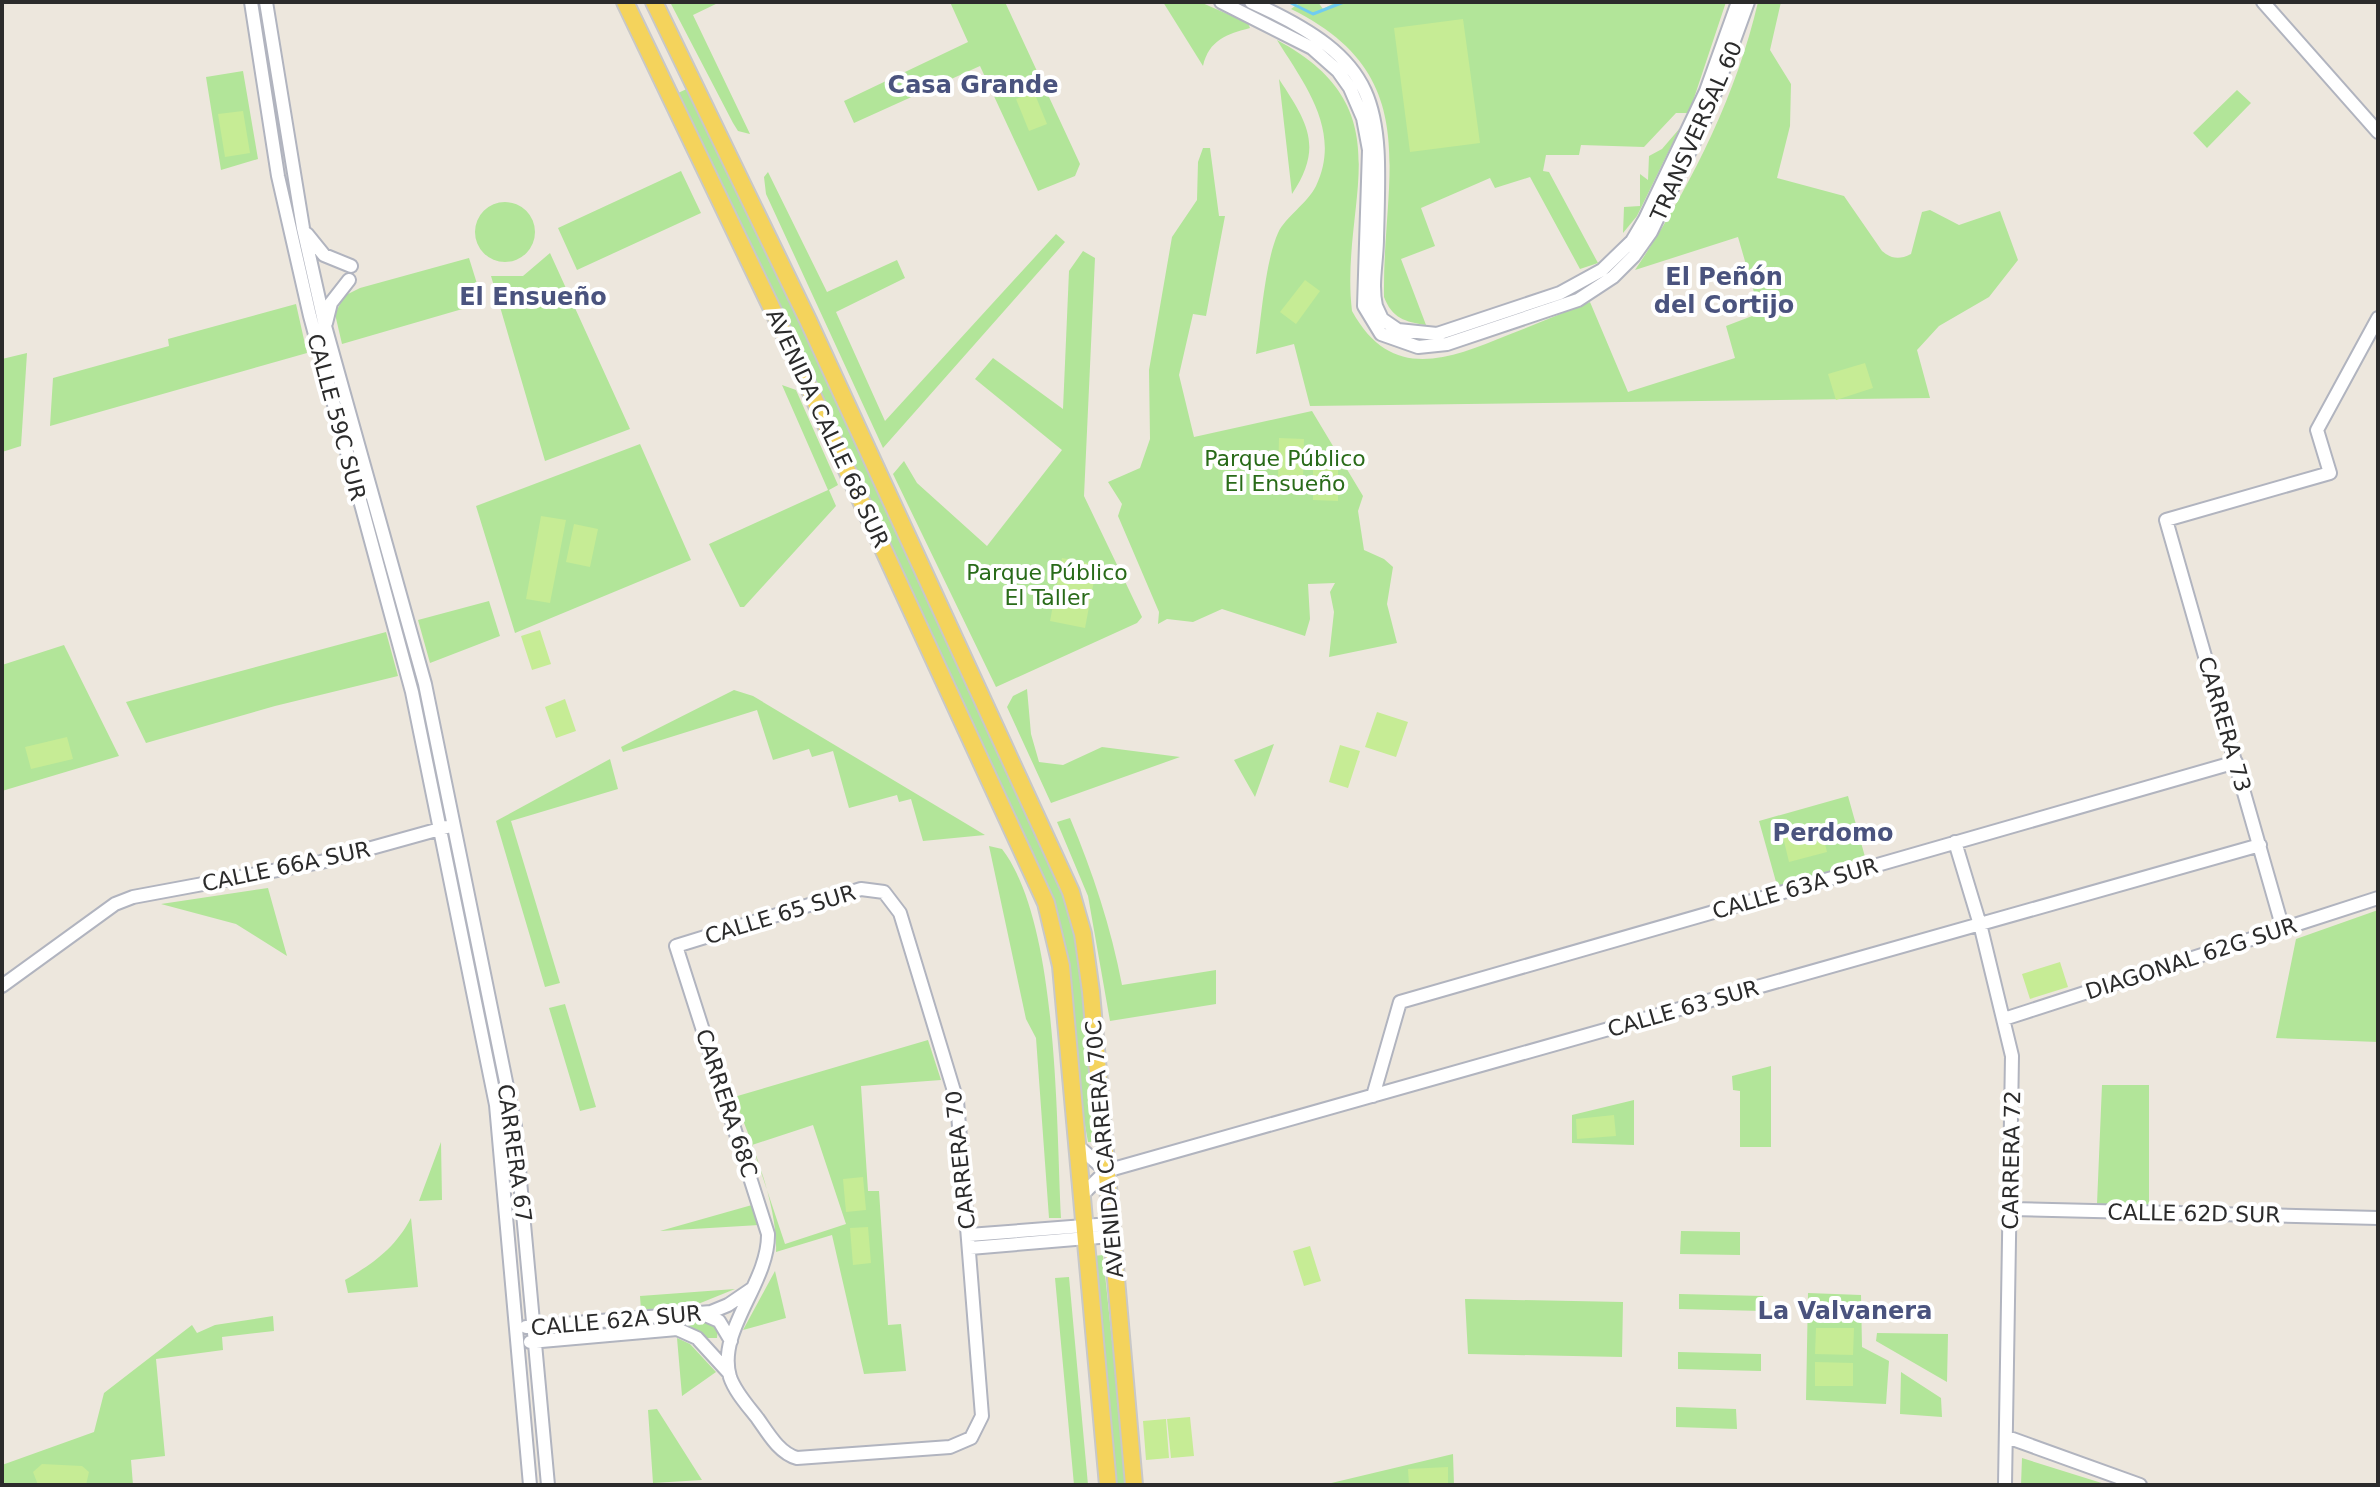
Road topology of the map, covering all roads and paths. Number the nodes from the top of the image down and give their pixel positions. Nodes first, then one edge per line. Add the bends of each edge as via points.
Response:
1 (251, 2) edge
2 (266, 2) edge
3 (628, 2) edge
4 (654, 2) edge
5 (1221, 2) edge
6 (1251, 2) edge
7 (1738, 2) edge
8 (1748, 2) edge
9 (2263, 2) edge
10 (681, 56) junction
11 (2378, 132) edge
12 (303, 228) junction
13 (1629, 253) junction
14 (351, 266) dead end
15 (349, 280) dead end
16 (2378, 318) edge
17 (1378, 323) junction
18 (325, 326) junction
19 (2236, 762) junction
20 (1040, 821) joint
21 (455, 825) junction
22 (440, 830) junction
23 (1955, 842) junction
24 (2260, 845) junction
25 (1027, 855) joint
26 (884, 892) joint
27 (2378, 898) edge
28 (1980, 925) junction
29 (2283, 929) junction
30 (676, 946) joint
31 (2, 986) edge
32 (2004, 1019) junction
33 (1373, 1096) junction
34 (1078, 1146) junction
35 (1106, 1171) junction
36 (1082, 1195) junction
37 (2010, 1209) junction
38 (2378, 1218) edge
39 (1110, 1230) junction
40 (1084, 1232) junction
41 (970, 1242) junction
42 (755, 1286) junction
43 (699, 1313) junction
44 (534, 1327) junction
45 (517, 1328) junction
46 (697, 1338) junction
47 (535, 1341) junction
48 (731, 1341) junction
49 (518, 1343) junction
50 (729, 1373) junction
51 (2007, 1437) junction
52 (785, 1453) joint
53 (530, 1485) edge
54 (548, 1485) edge
55 (1108, 1485) edge
56 (1134, 1485) edge
57 (2005, 1485) edge
58 (2140, 1485) edge

1 - 22 street, CALLE 59C SUR via 278,176 306,302 400,642
2 - 12 street, CALLE 59C SUR
3 - 10 main road via 642,14 665,60
3 - 25 main road, AVENIDA CALLE 68 SUR
4 - 10 main road, AVENIDA CALLE 68 SUR
5 - 17 street via 1312,48 1338,71 1356,101 1369,150 1362,297
6 - 17 street via 1332,47 1367,97 1380,155 1373,291
7 - 13 street, TRANSVERSAL 60 via 1693,120
8 - 13 street, TRANSVERSAL 60 via 1707,115 1659,216
9 - 11 street
10 - 20 main road, AVENIDA CALLE 68 SUR
12 - 14 street via 324,255
12 - 18 street, CALLE 59C SUR
13 - 17 street via 1560,293 1437,334
15 - 18 street via 331,303
16 - 19 street, CARRERA 73 via 2317,430 2330,473 2166,520
18 - 21 street, CALLE 59C SUR via 404,603
19 - 23 street, CALLE 63A SUR
19 - 24 street, CARRERA 73
20 - 35 main road, AVENIDA CARRERA 70C via 1083,934
21 - 22 street, CALLE 66A SUR
21 - 44 street, CARRERA 67 via 515,1126
22 - 31 street, CALLE 66A SUR via 321,862 147,893 115,904
22 - 45 street, CARRERA 67 via 498,1116
23 - 28 street, CARRERA 72
23 - 33 street, CALLE 63A SUR via 1400,1002
24 - 28 street, CALLE 63 SUR
24 - 29 street, CARRERA 73
25 - 34 main road, AVENIDA CARRERA 70C via 1046,903 1061,966
26 - 30 street, CALLE 65 SUR via 861,889
26 - 41 street, CARRERA 70 via 900,913 957,1101
27 - 29 street, DIAGONAL 62G SUR
28 - 32 street, CARRERA 72
28 - 33 street, CALLE 63 SUR
29 - 32 street, DIAGONAL 62G SUR
30 - 42 street, CARRERA 68C via 767,1227 766,1262
32 - 37 street, CARRERA 72 via 2012,1056
33 - 35 street, CALLE 63 SUR
34 - 35 street
34 - 36 main road, AVENIDA CARRERA 70C
35 - 36 street, CALLE 63 SUR
35 - 39 main road, AVENIDA CARRERA 70C
36 - 40 main road, AVENIDA CARRERA 70C
37 - 38 street, CALLE 62D SUR
37 - 51 street, CARRERA 72
39 - 40 street
39 - 56 main road, AVENIDA CARRERA 70C
40 - 41 street
40 - 55 main road, AVENIDA CARRERA 70C
41 - 52 street, CARRERA 70 via 982,1416 971,1438 950,1447 802,1458
42 - 43 street, CALLE 62A SUR via 728,1305
42 - 48 street
43 - 44 street, CALLE 62A SUR
43 - 48 street via 719,1321
44 - 45 street, CALLE 62A SUR
44 - 47 street, CARRERA 67
45 - 49 street, CARRERA 67
46 - 47 street, CALLE 62A SUR via 669,1328
46 - 48 street
46 - 50 street, CALLE 62A SUR
47 - 49 street, CALLE 62A SUR
47 - 54 street, CARRERA 67
48 - 50 street
49 - 53 street, CARRERA 67
50 - 52 street, CALLE 62A SUR
51 - 57 street, CARRERA 72
51 - 58 street

